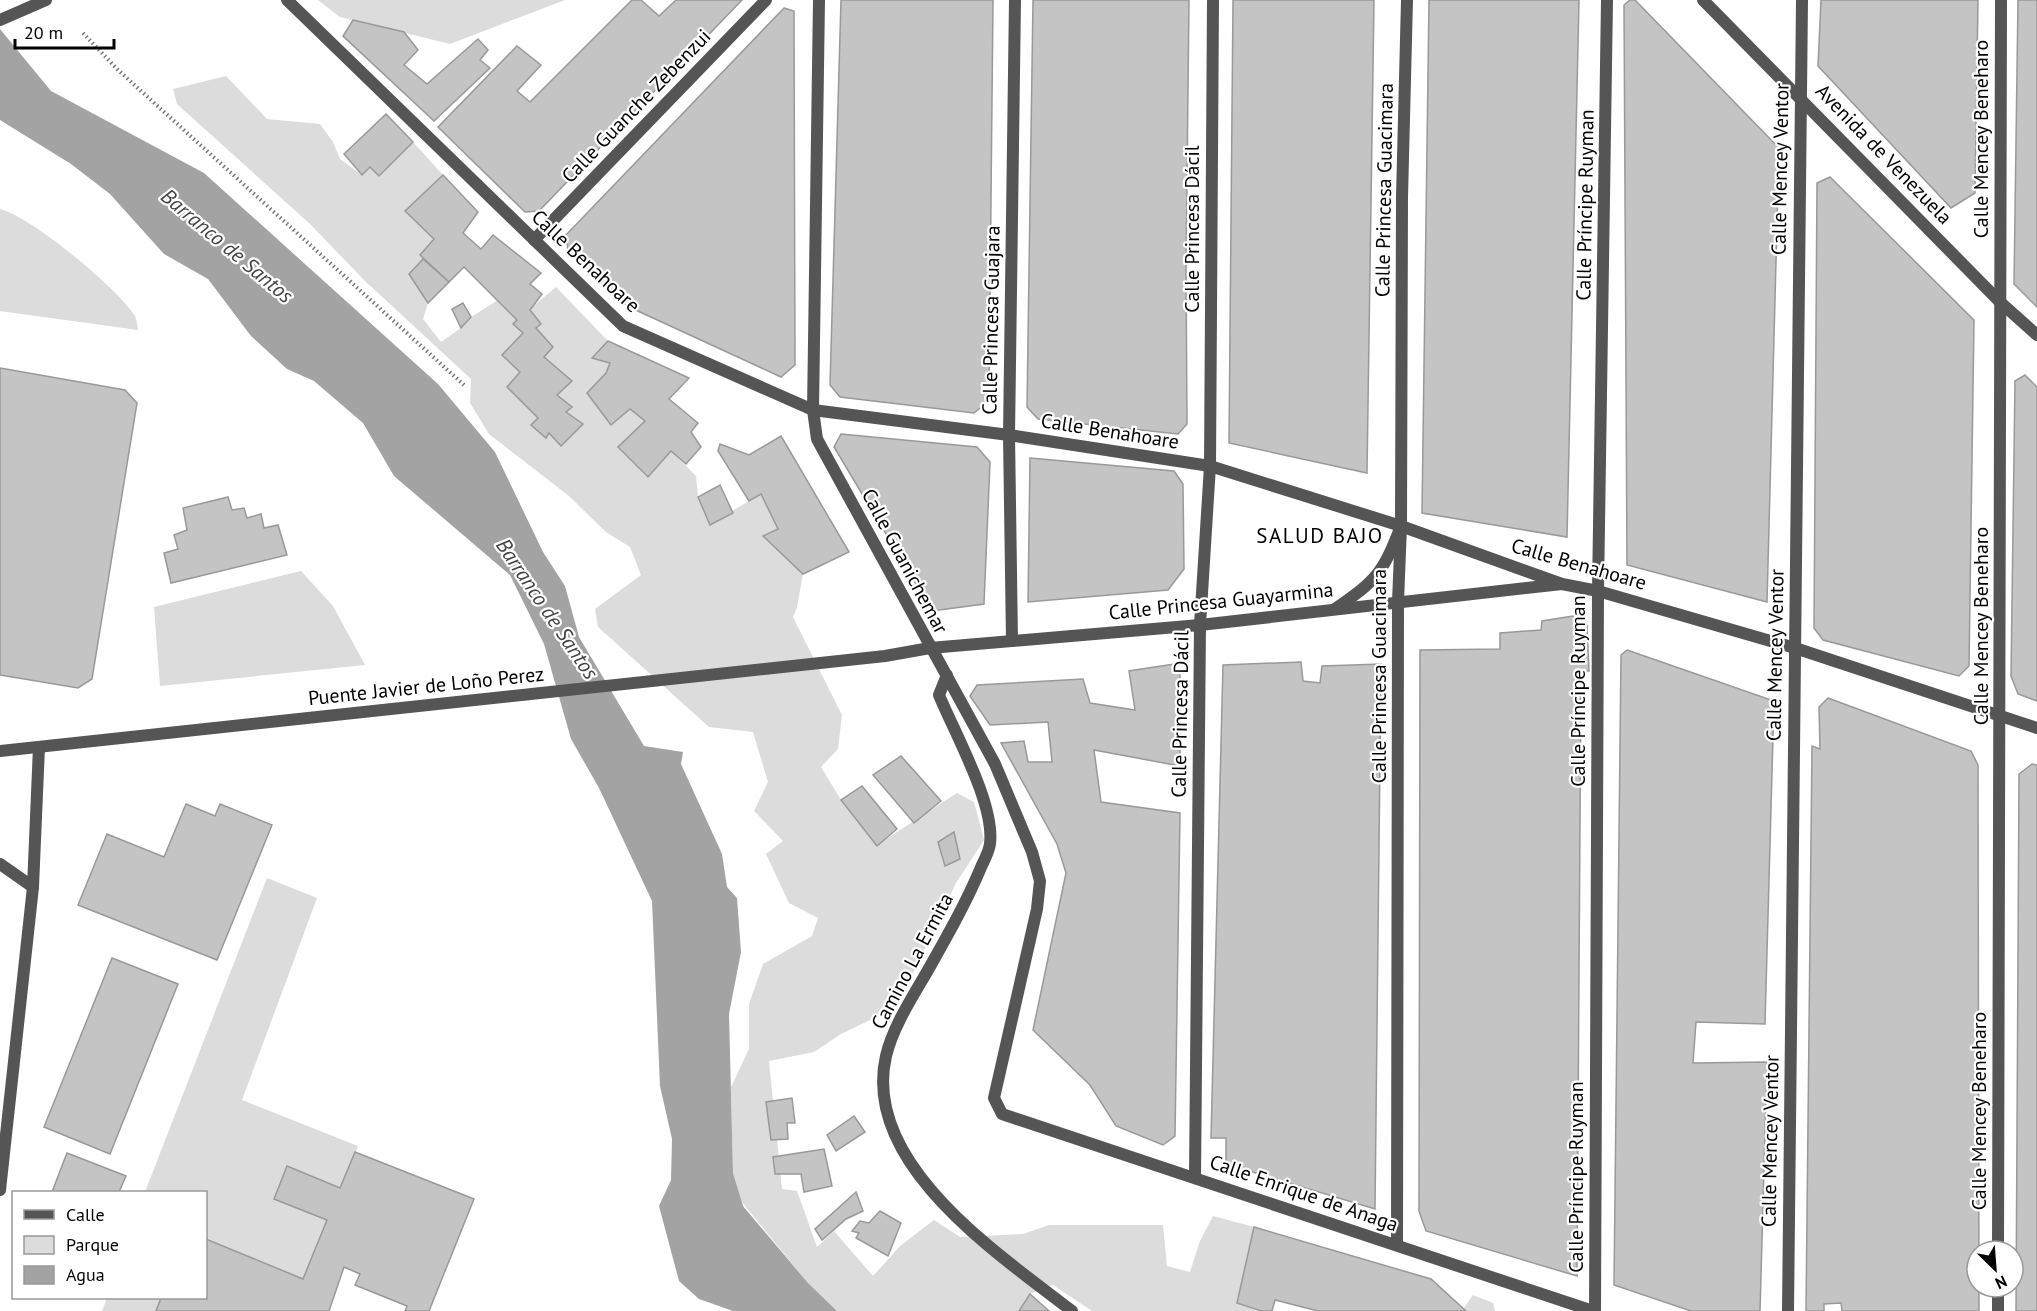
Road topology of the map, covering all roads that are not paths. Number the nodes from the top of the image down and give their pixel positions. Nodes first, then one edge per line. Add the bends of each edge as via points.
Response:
1 (46, 0) edge
2 (287, 0) edge
3 (766, 0) edge
4 (819, 0) edge
5 (1015, 0) edge
6 (1213, 0) edge
7 (1407, 0) edge
8 (1607, 0) edge
9 (1703, 0) edge
10 (1802, 0) edge
11 (2001, 0) edge
12 (0, 20) edge
13 (1800, 96) junction
14 (534, 240) junction
15 (2000, 302) junction
16 (2037, 335) edge
17 (813, 410) junction
18 (1009, 435) junction
19 (1210, 466) junction
20 (1401, 526) junction
21 (1562, 584) junction
22 (1598, 591) junction
23 (1398, 602) junction
24 (1334, 609) junction
25 (1200, 625) junction
26 (1012, 641) junction
27 (930, 648) junction
28 (1795, 648) junction
29 (885, 656) joint
30 (947, 675) junction
31 (2001, 717) junction
32 (2037, 728) edge
33 (39, 747) junction
34 (0, 751) edge
35 (0, 864) edge
36 (33, 887) junction
37 (1002, 1114) joint
38 (1195, 1178) junction
39 (0, 1190) edge
40 (1998, 1239) edge
41 (1397, 1245) junction
42 (1072, 1311) edge
43 (1594, 1311) edge
44 (1788, 1311) edge

1 - 12 street
2 - 14 street, Calle Benahoare
3 - 14 street, Calle Guanche Zebenzui
4 - 17 street, Calle Guanichemar
5 - 18 street, Calle Princesa Guajara
6 - 19 street, Calle Princesa Dácil
7 - 20 street, Calle Princesa Guacimara
8 - 22 street, Calle Príncipe Ruyman
9 - 13 street, Avenida de Venezuela
10 - 13 street, Calle Mencey Ventor
11 - 15 street, Calle Mencey Beneharo
13 - 15 street, Avenida de Venezuela
13 - 28 street, Calle Mencey Ventor
14 - 17 street, Calle Benahoare via 623,326
15 - 16 street, Avenida de Venezuela
15 - 31 street, Calle Mencey Beneharo
17 - 18 street, Calle Benahoare
17 - 27 street, Calle Guanichemar via 817,440
18 - 19 street, Calle Benahoare
18 - 26 street, Calle Princesa Guajara
19 - 20 street, Calle Benahoare
19 - 25 street, Calle Princesa Dácil
20 - 21 street, Calle Benahoare
20 - 23 street, Calle Princesa Guacimara
20 - 24 street via 1370,585
21 - 22 street, Calle Benahoare
21 - 23 street, Calle Princesa Guayarmina
22 - 28 street, Calle Benahoare
22 - 43 street, Calle Príncipe Ruyman
23 - 24 street, Calle Princesa Guayarmina
23 - 41 street, Calle Princesa Guacimara
24 - 25 street, Calle Princesa Guayarmina
25 - 26 street, Calle Princesa Guayarmina
25 - 38 street, Calle Princesa Dácil
26 - 27 street, Calle Princesa Guayarmina
27 - 29 street, Calle Princesa Guayarmina
27 - 30 street, Calle Guanichemar
28 - 31 street, Calle Benahoare
28 - 44 street, Calle Mencey Ventor
29 - 33 street, Puente Javier de Loño Perez
30 - 37 street, Calle Guanichemar via 995,764 1040,881 994,1098
30 - 42 street, Camino La Ermita via 939,695 988,811 990,845 972,890 896,1028 886,1056 883,1088 890,1122 903,1152 925,1180 981,1240
31 - 32 street, Calle Benahoare
31 - 40 street, Calle Mencey Beneharo
33 - 34 street, Puente Javier de Loño Perez
33 - 36 street
35 - 36 street
36 - 39 street
37 - 38 street, Calle Enrique de Anaga
38 - 41 street, Calle Enrique de Anaga
41 - 43 street, Calle Enrique de Anaga

